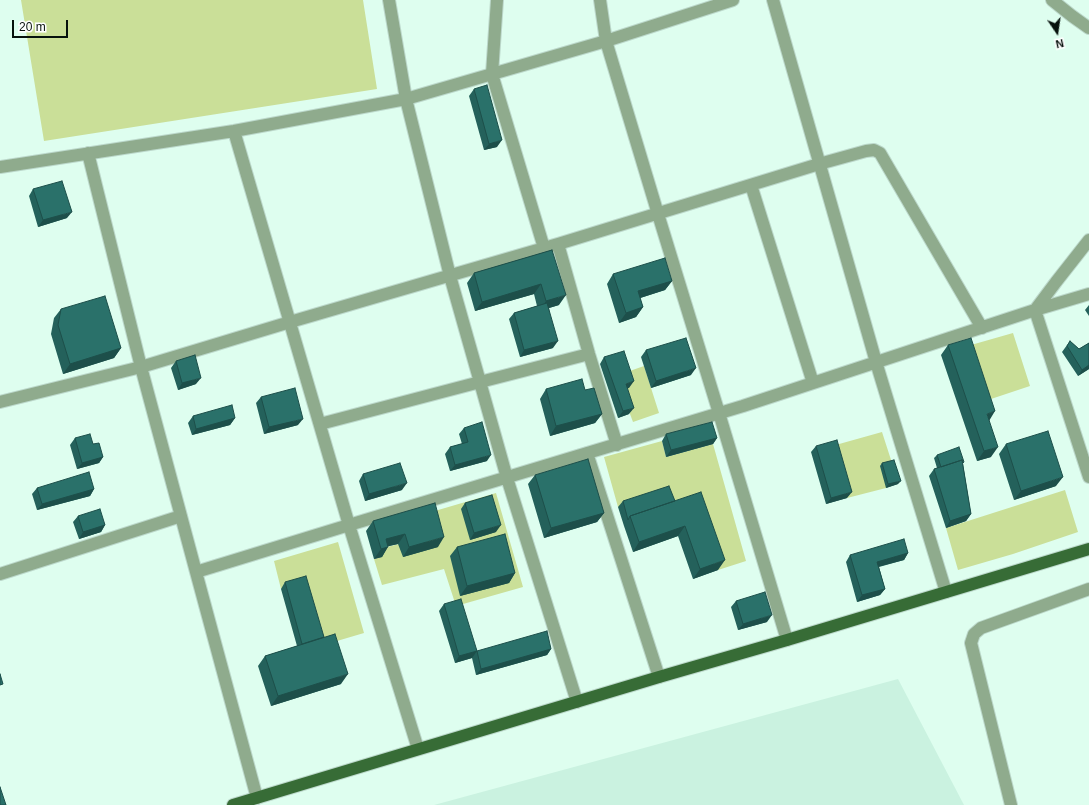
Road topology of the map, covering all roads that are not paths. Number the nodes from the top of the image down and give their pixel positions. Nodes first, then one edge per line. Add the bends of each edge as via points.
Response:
1 (389, 0) edge
2 (497, 0) edge
3 (600, 0) edge
4 (733, 0) edge
5 (773, 0) edge
6 (1052, 0) edge
7 (1089, 28) edge
8 (606, 41) junction
9 (492, 74) junction
10 (406, 99) junction
11 (234, 131) junction
12 (88, 153) junction
13 (819, 164) junction
14 (0, 167) edge
15 (751, 185) junction
16 (658, 214) junction
17 (1089, 240) edge
18 (558, 244) junction
19 (544, 248) junction
20 (450, 276) junction
21 (1089, 294) edge
22 (1035, 310) junction
23 (290, 322) junction
24 (982, 328) junction
25 (590, 354) junction
26 (876, 362) junction
27 (142, 367) junction
28 (480, 382) junction
29 (813, 383) junction
30 (0, 402) edge
31 (720, 413) junction
32 (320, 424) junction
33 (617, 445) junction
34 (587, 453) junction
35 (1089, 477) edge
36 (506, 478) junction
37 (181, 516) junction
38 (349, 524) junction
39 (1089, 549) edge
40 (196, 572) junction
41 (0, 574) edge
42 (1089, 588) edge
43 (946, 592) junction
44 (787, 640) junction
45 (659, 677) junction
46 (577, 702) junction
47 (418, 749) junction
48 (257, 798) junction
49 (233, 805) edge
50 (1011, 805) edge

1 - 10 street
2 - 9 street
3 - 8 street
4 - 8 street
5 - 13 street
6 - 7 street
8 - 9 street
8 - 16 street
9 - 10 street
9 - 19 street
10 - 11 street
10 - 20 street
11 - 12 street
11 - 23 street
12 - 14 street
12 - 27 street
13 - 15 street
13 - 24 street via 866,151 874,150 880,153
13 - 26 street
15 - 16 street
15 - 29 street
16 - 18 street
16 - 31 street
17 - 22 street
18 - 19 street
18 - 25 street
19 - 20 street
20 - 23 street
20 - 28 street
21 - 22 street
22 - 24 street
22 - 35 street
23 - 27 street
23 - 32 street
24 - 26 street
25 - 28 street
25 - 33 street
26 - 29 street
26 - 43 street
27 - 30 street
27 - 37 street
28 - 32 street
28 - 36 street
29 - 31 street
31 - 33 street
31 - 44 street
32 - 38 street
33 - 34 street
34 - 36 street
34 - 45 street
36 - 38 street
36 - 46 street
37 - 40 street
37 - 41 street
38 - 40 street
38 - 47 street
39 - 43 main road
40 - 48 street
42 - 50 street via 981,628 974,634 971,643
43 - 44 main road
44 - 45 main road
45 - 46 main road
46 - 47 main road
47 - 48 main road
48 - 49 main road

